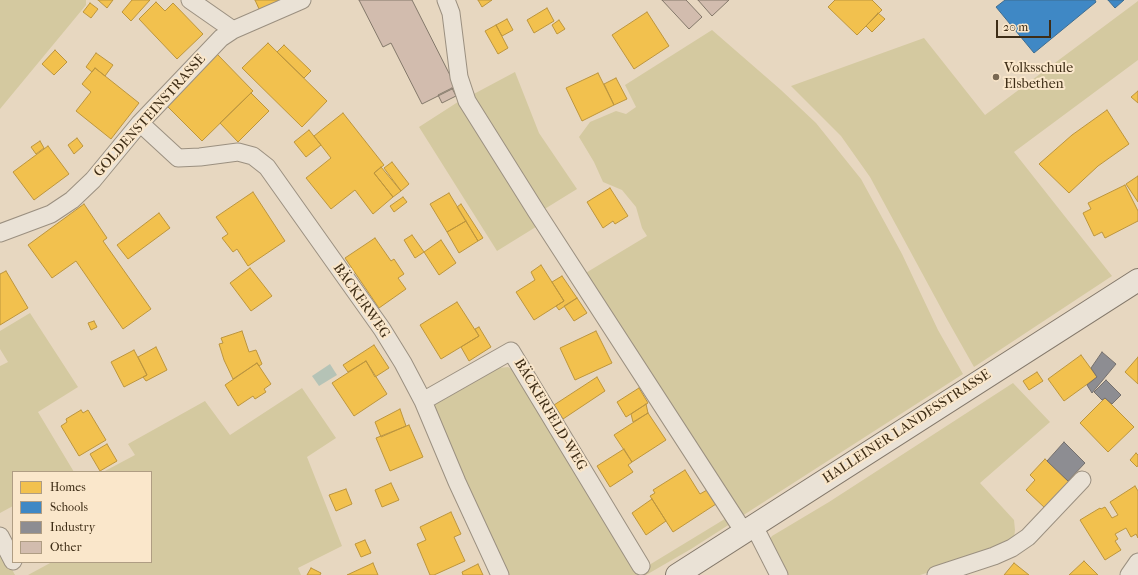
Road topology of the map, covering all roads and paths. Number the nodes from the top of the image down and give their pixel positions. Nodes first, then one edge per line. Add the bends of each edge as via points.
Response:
1 (190, 0) edge
2 (302, 0) edge
3 (446, 0) edge
4 (233, 30) junction
5 (140, 123) junction
6 (0, 233) edge
7 (1138, 280) edge
8 (423, 401) junction
9 (1082, 480) dead end
10 (749, 529) junction
11 (0, 536) edge
12 (12, 558) edge
13 (1138, 562) edge
14 (640, 566) dead end
15 (500, 575) edge
16 (676, 575) edge
17 (779, 575) edge
18 (936, 575) edge
19 (1129, 575) edge

1 - 4 street
2 - 4 street, GOLDENSTEINSTRASSE
3 - 10 street via 452,13 459,77 467,101 539,216
4 - 5 street, GOLDENSTEINSTRASSE via 221,38
5 - 6 street, GOLDENSTEINSTRASSE via 72,200 51,214
5 - 8 street, BÄCKERWEG via 178,158 238,152 253,156 267,167 382,329
7 - 10 main road, HALLEINER LANDESSTRASSE
8 - 14 street, BÄCKERFELD-WEG via 511,351
8 - 15 street, BÄCKERWEG
9 - 18 street via 1028,537 1012,548
10 - 16 main road, HALLEINER LANDESSTRASSE
10 - 17 street
11 - 12 street
13 - 19 street

